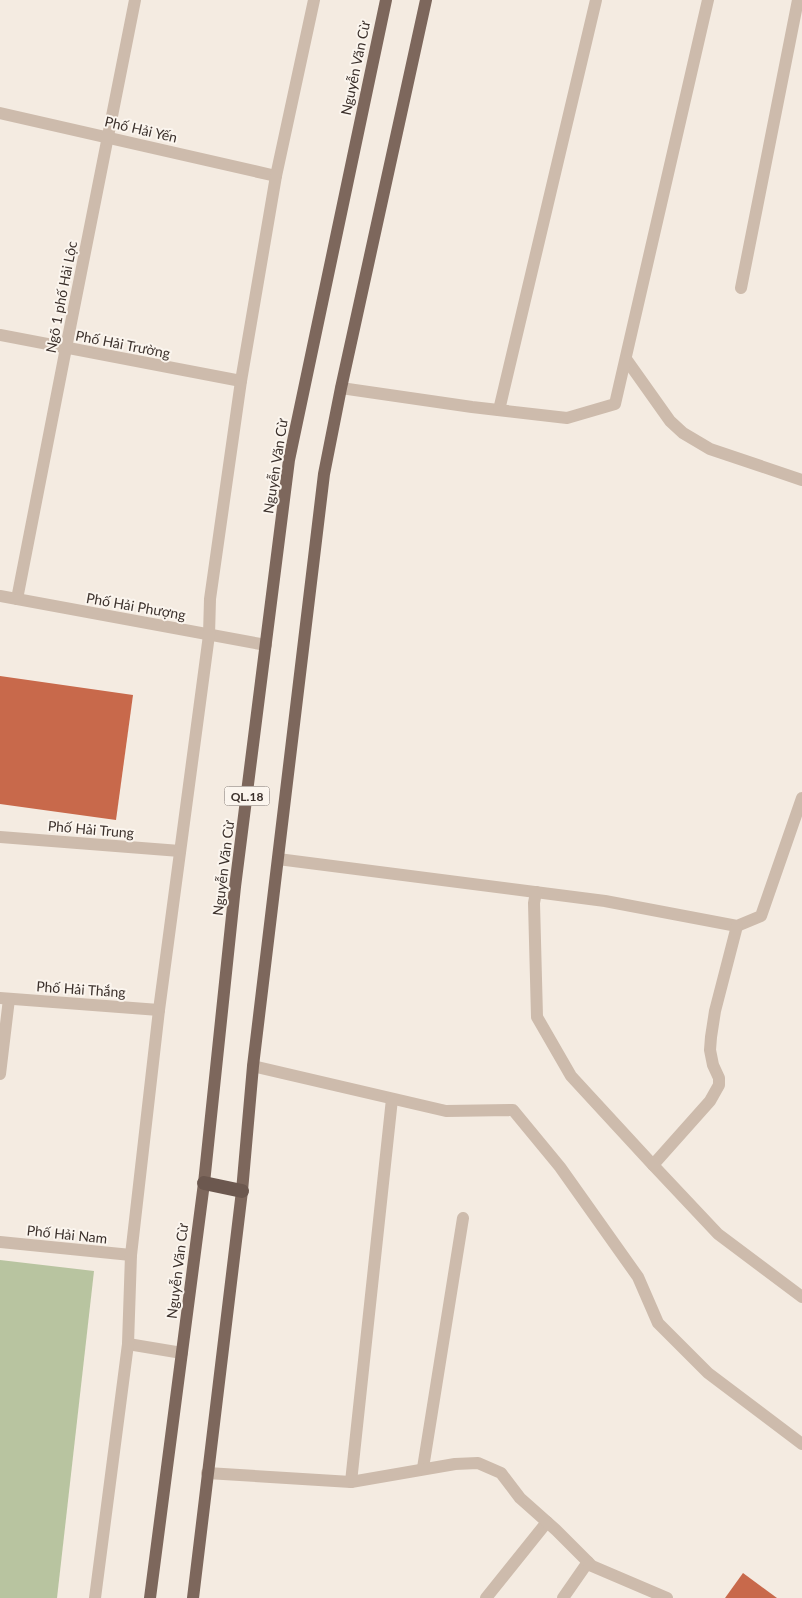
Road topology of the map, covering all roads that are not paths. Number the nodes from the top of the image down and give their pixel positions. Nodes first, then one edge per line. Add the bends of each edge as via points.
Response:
1 (136, 0) edge
2 (314, 0) edge
3 (386, 0) edge
4 (426, 0) edge
5 (596, 0) edge
6 (708, 0) edge
7 (798, 0) edge
8 (0, 113) edge
9 (108, 137) junction
10 (276, 176) junction
11 (742, 288) dead end
12 (0, 335) edge
13 (66, 348) junction
14 (626, 359) junction
15 (241, 381) junction
16 (341, 388) junction
17 (499, 410) junction
18 (802, 480) edge
19 (0, 596) edge
20 (17, 599) junction
21 (209, 634) junction
22 (266, 645) junction
23 (802, 798) edge
24 (0, 837) edge
25 (180, 851) junction
26 (278, 859) junction
27 (536, 892) junction
28 (737, 926) junction
29 (5, 998) edge
30 (160, 1010) junction
31 (254, 1066) junction
32 (0, 1074) edge
33 (392, 1099) junction
34 (654, 1165) junction
35 (204, 1183) junction
36 (242, 1191) junction
37 (463, 1218) dead end
38 (0, 1242) edge
39 (132, 1255) junction
40 (802, 1297) edge
41 (128, 1344) junction
42 (182, 1353) junction
43 (802, 1444) edge
44 (423, 1468) junction
45 (207, 1473) junction
46 (351, 1482) junction
47 (547, 1522) junction
48 (588, 1562) junction
49 (95, 1598) edge
50 (150, 1598) edge
51 (193, 1598) edge
52 (486, 1598) edge
53 (563, 1598) edge
54 (667, 1598) edge

1 - 9 street, Ngõ 1 phố Hải Lộc
2 - 10 street
3 - 22 main road, Nguyễn Văn Cừ / QL.18 via 289,460
4 - 16 main road, QL.18
5 - 17 street
6 - 14 street
7 - 11 street
8 - 9 street, Phố Hải Yến
9 - 10 street, Phố Hải Yến
9 - 13 street, Ngõ 1 phố Hải Lộc
10 - 15 street
12 - 13 street, Phố Hải Trường
13 - 15 street, Phố Hải Trường
13 - 20 street, Ngõ 1 phố Hải Lộc
14 - 17 street via 615,404 567,418
14 - 18 street via 682,433 710,449
15 - 21 street via 210,599
16 - 17 street
16 - 26 main road, QL.18 via 324,474
19 - 20 street, Phố Hải Phượng
20 - 21 street, Phố Hải Phượng
21 - 22 street, Phố Hải Phượng
21 - 25 street
22 - 35 main road, Nguyễn Văn Cừ / QL.18 via 235,887
23 - 28 street via 761,916
24 - 25 street, Phố Hải Trung
25 - 30 street
26 - 27 street
26 - 31 main road, QL.18
27 - 28 street via 606,901
27 - 34 street via 537,1017 571,1076
28 - 34 street via 711,1037 710,1050 720,1078 719,1085 710,1101
29 - 30 street, Phố Hải Thắng
29 - 32 street
30 - 39 street
31 - 33 street
31 - 36 main road, QL.18
33 - 43 street via 446,1111 513,1110 560,1167 638,1277 658,1323 708,1373
33 - 46 street
34 - 40 street via 718,1234
35 - 36 highway
35 - 42 main road, Nguyễn Văn Cừ / QL.18
36 - 45 main road, QL.18
37 - 44 street
38 - 39 street, Phố Hải Nam
39 - 41 street
41 - 42 street
41 - 49 street
42 - 50 main road, Nguyễn Văn Cừ / QL.18
44 - 46 street
44 - 47 street via 478,1463 500,1473 520,1498
45 - 46 street
45 - 51 main road, QL.18
47 - 48 street
47 - 52 street
48 - 53 street
48 - 54 street

